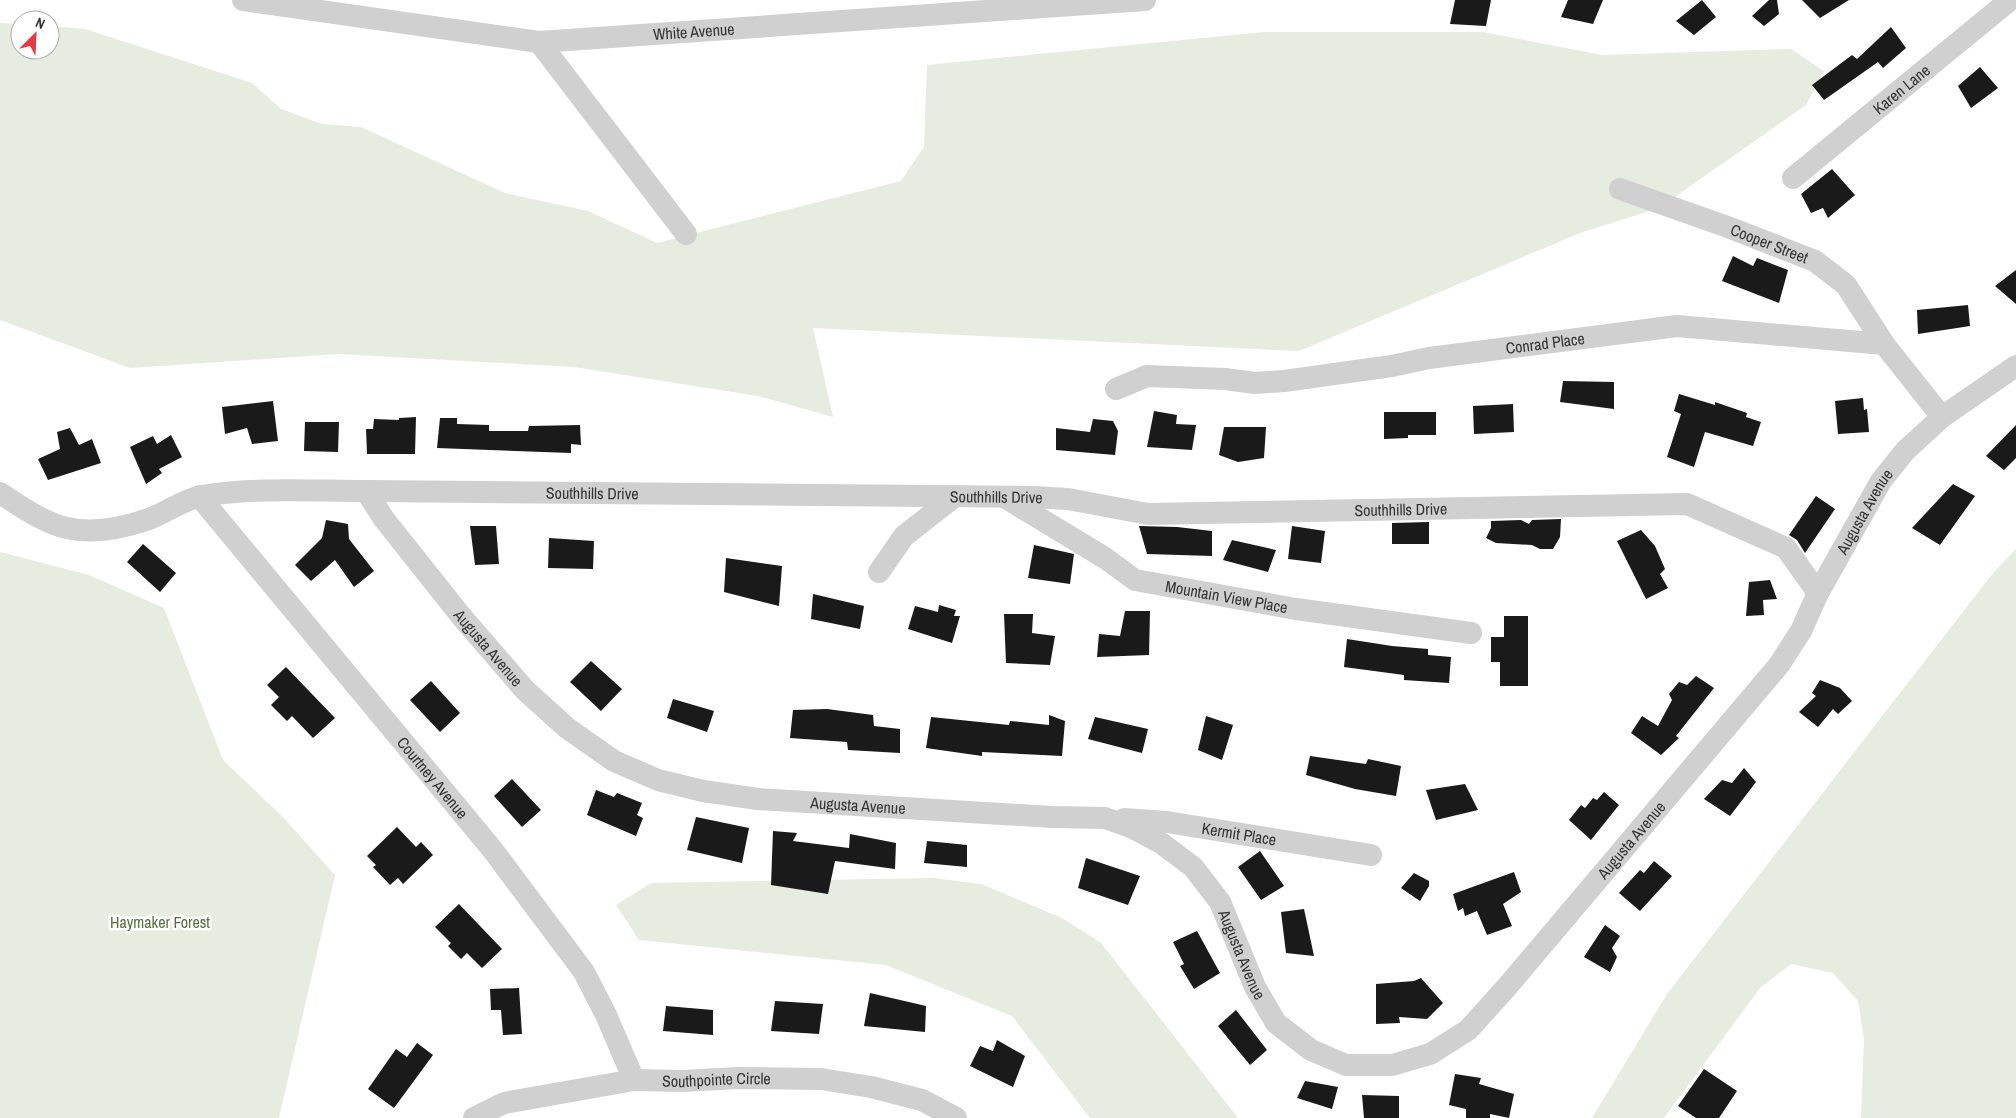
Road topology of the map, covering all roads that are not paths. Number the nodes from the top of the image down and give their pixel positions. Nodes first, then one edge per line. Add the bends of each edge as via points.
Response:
1 (243, 0) edge
2 (1145, 0) edge
3 (2010, 0) edge
4 (539, 42) junction
5 (1793, 178) dead end
6 (1620, 189) dead end
7 (686, 234) dead end
8 (1884, 344) junction
9 (2016, 366) edge
10 (1116, 390) dead end
11 (1942, 417) junction
12 (366, 491) junction
13 (0, 493) edge
14 (198, 496) junction
15 (954, 496) junction
16 (1005, 497) junction
17 (878, 572) dead end
18 (1818, 593) junction
19 (1471, 632) dead end
20 (1105, 818) junction
21 (1371, 855) dead end
22 (634, 1080) junction
23 (474, 1118) edge
24 (956, 1118) edge

1 - 4 street, White Avenue
2 - 4 street, White Avenue
3 - 5 street, Karen Lane
4 - 7 street
6 - 8 street, Cooper Street via 1815,261 1846,285
8 - 10 street, Conrad Place via 1677,326 1429,358 1284,381 1255,383 1147,376
8 - 11 street
9 - 11 street, Augusta Avenue
11 - 18 street, Augusta Avenue via 1905,451 1882,481
12 - 14 street, Southhills Drive via 223,492
12 - 15 street, Southhills Drive
12 - 20 street, Augusta Avenue via 384,519 461,616 525,690 566,728 614,760 658,780 758,799
13 - 14 street, Southhills Drive via 42,518 67,528 99,531 146,520
14 - 22 street, Courtney Avenue via 492,849 584,972
15 - 16 street, Southhills Drive
15 - 17 street via 904,536
16 - 18 street, Southhills Drive via 1068,499 1148,514 1687,504 1786,548
16 - 19 street, Mountain View Place via 1135,580 1296,609
18 - 20 street, Augusta Avenue via 1801,631 1779,665 1506,988 1468,1030 1430,1054 1392,1066 1346,1065 1311,1050 1276,1023 1255,987 1220,902 1193,867 1161,842
20 - 21 street, Kermit Place via 1167,822
22 - 23 street, Southpointe Circle via 504,1103
22 - 24 street, Southpointe Circle via 822,1079 922,1100

